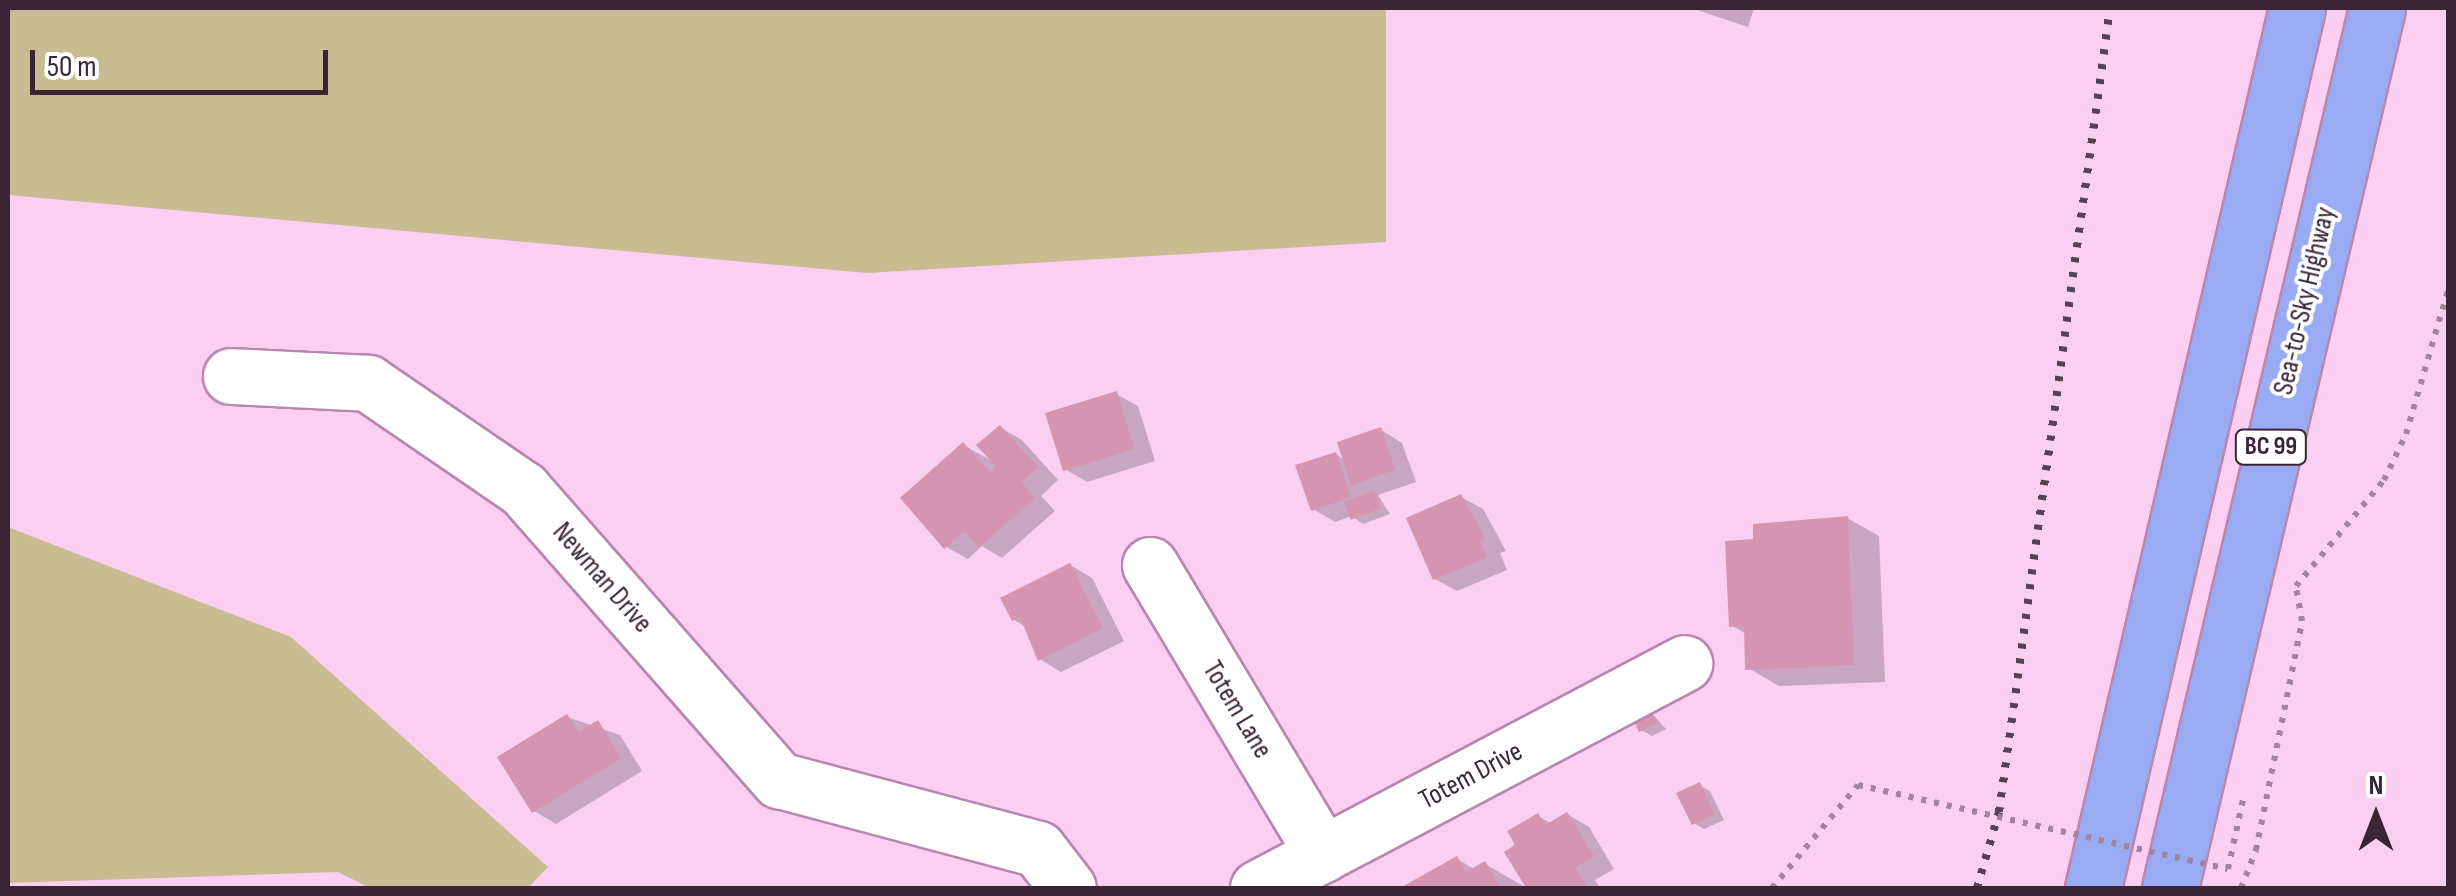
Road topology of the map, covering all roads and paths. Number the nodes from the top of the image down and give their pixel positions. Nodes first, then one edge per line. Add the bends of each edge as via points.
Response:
1 (2297, 8) edge
2 (2377, 8) edge
3 (2448, 290) edge
4 (230, 376) dead end
5 (1150, 565) dead end
6 (1684, 663) dead end
7 (2244, 795) dead end
8 (1323, 854) junction
9 (1068, 888) edge
10 (1258, 888) edge
11 (1772, 888) edge
12 (2093, 888) edge
13 (2170, 888) edge
14 (2240, 888) edge

1 - 12 highway, BC 99
2 - 13 highway, Sea-to-Sky Highway / BC 99
3 - 14 path via 2406,434 2384,480 2296,586 2302,621 2256,850
4 - 9 street, Newman Drive via 368,383 523,489 779,780 1038,849
5 - 8 street, Totem Lane
6 - 8 street, Totem Drive
7 - 11 path, bridge via 2228,869 1858,785
8 - 10 street, Totem Drive

